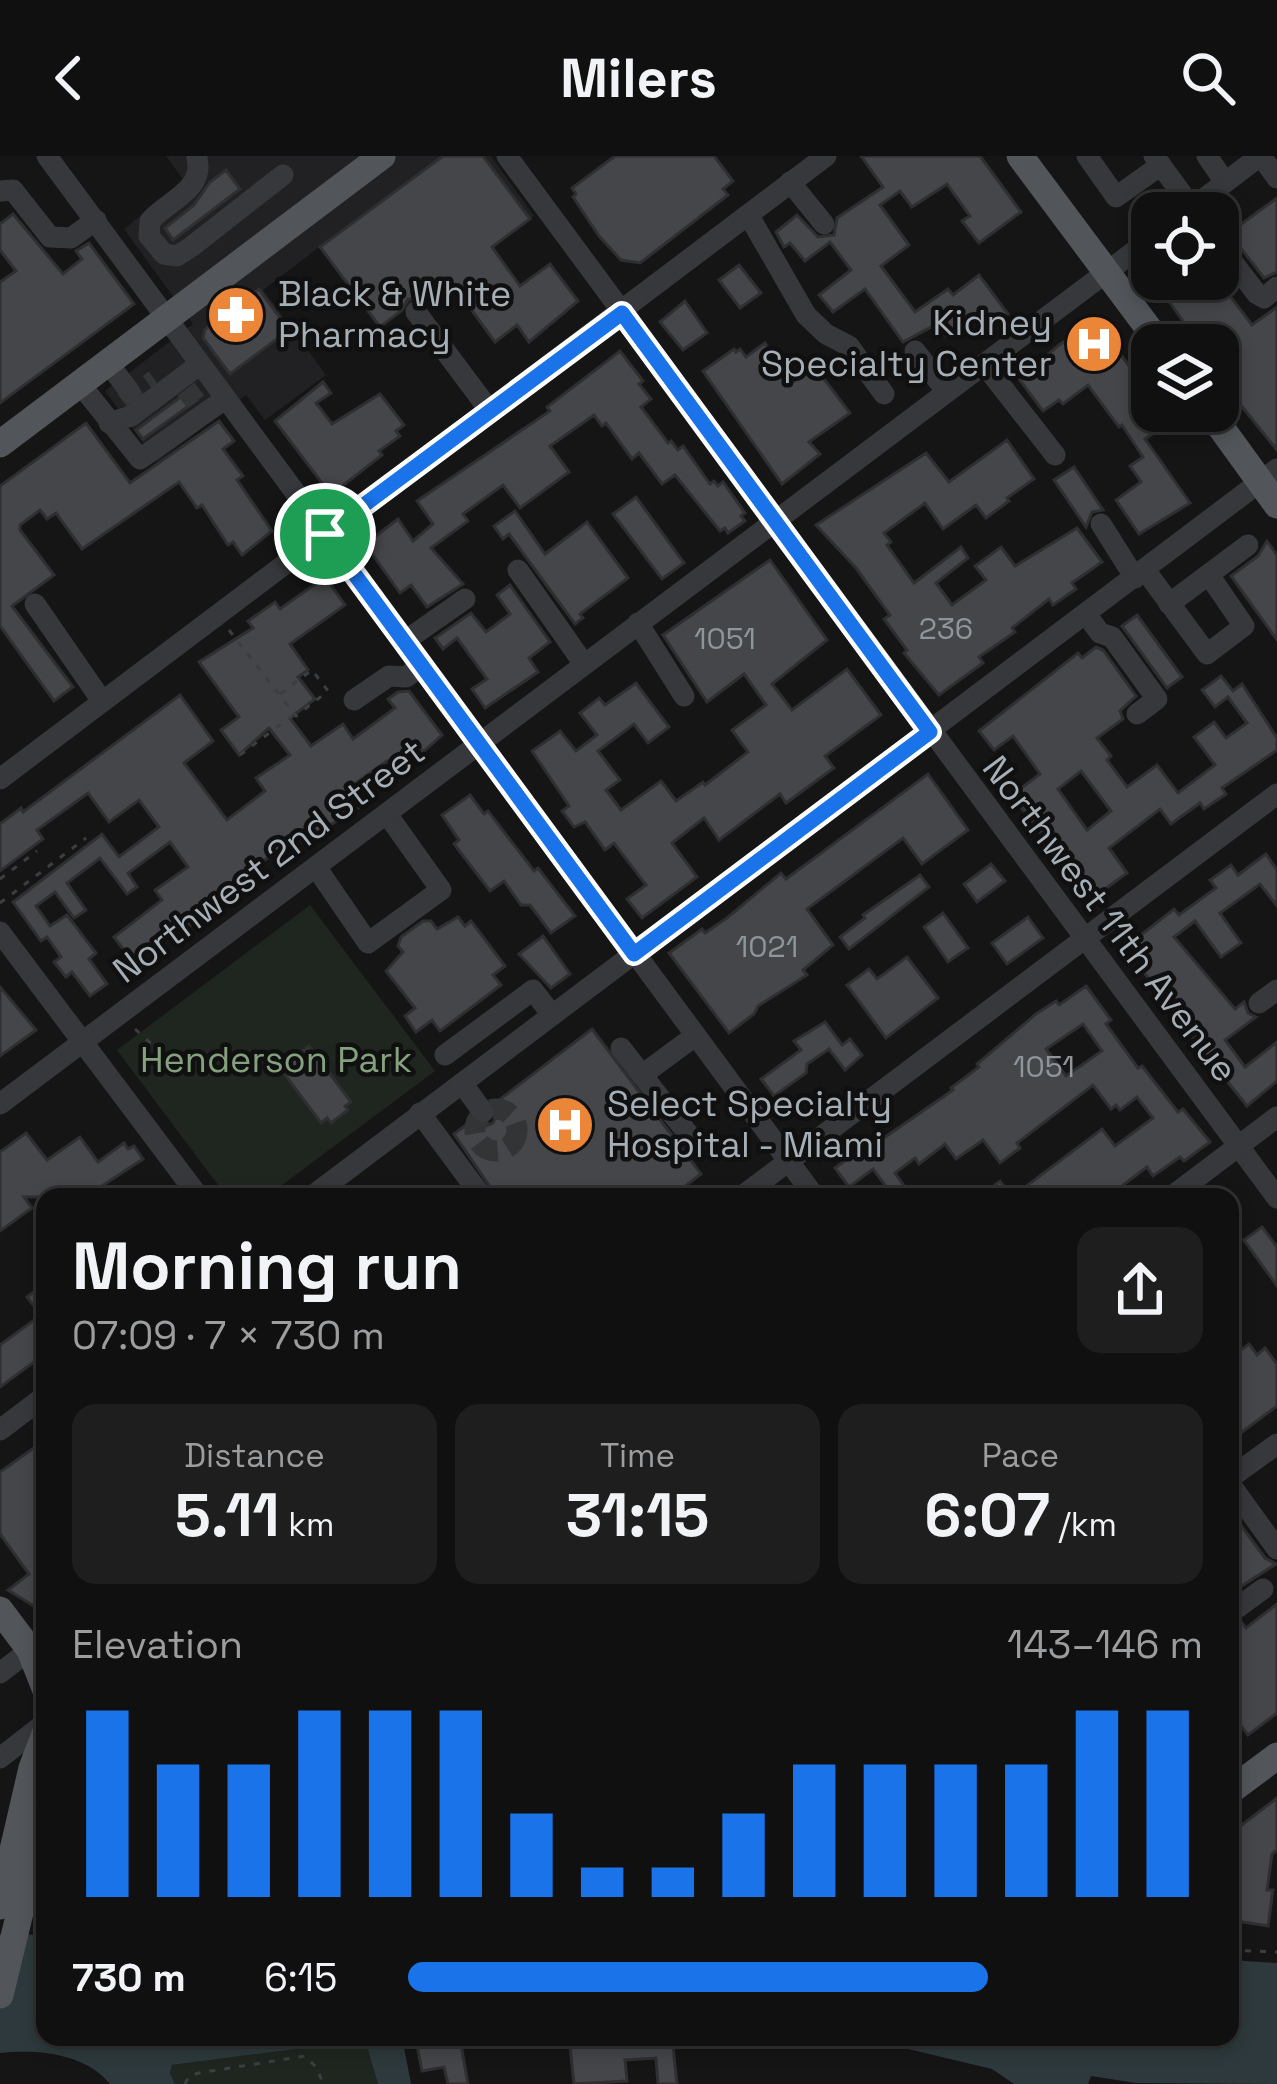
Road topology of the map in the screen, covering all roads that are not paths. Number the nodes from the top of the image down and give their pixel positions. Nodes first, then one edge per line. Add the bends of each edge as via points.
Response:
1 (47, 156) edge
2 (382, 156) edge
3 (507, 156) edge
4 (826, 156) edge
5 (1020, 156) edge
6 (1087, 156) edge
7 (1207, 156) edge
8 (1260, 156) edge
9 (196, 158) edge
10 (1157, 160) edge
11 (283, 175) dead end
12 (1277, 178) edge
13 (790, 182) junction
14 (1226, 182) junction
15 (0, 191) edge
16 (1178, 192) edge
17 (1214, 192) edge
18 (749, 216) junction
19 (96, 220) junction
20 (824, 224) dead end
21 (1131, 254) edge
22 (1239, 270) edge
23 (1107, 272) junction
24 (1277, 287) edge
25 (416, 312) dead end
26 (622, 313) junction
27 (166, 319) junction
28 (1145, 324) edge
29 (915, 351) dead end
30 (108, 363) junction
31 (984, 364) junction
32 (80, 384) junction
33 (184, 390) junction
34 (947, 392) junction
35 (884, 394) dead end
36 (225, 399) junction
37 (490, 411) junction
38 (109, 423) junction
39 (1227, 432) edge
40 (0, 444) edge
41 (1055, 455) dead end
42 (1272, 485) edge
43 (776, 520) junction
44 (1102, 524) dead end
45 (325, 534) junction
46 (1248, 545) dead end
47 (518, 570) dead end
48 (1140, 574) junction
49 (1209, 575) junction
50 (465, 598) dead end
51 (1106, 600) junction
52 (35, 604) dead end
53 (1169, 604) junction
54 (1087, 614) junction
55 (638, 623) junction
56 (405, 641) junction
57 (584, 664) junction
58 (422, 665) junction
59 (684, 696) dead end
60 (354, 700) dead end
61 (102, 701) junction
62 (1169, 702) dead end
63 (1137, 714) dead end
64 (930, 732) junction
65 (480, 744) junction
66 (1, 776) edge
67 (1277, 794) edge
68 (387, 814) junction
69 (316, 868) junction
70 (0, 932) edge
71 (1084, 938) junction
72 (634, 954) junction
73 (552, 1015) junction
74 (695, 1036) junction
75 (84, 1042) junction
76 (621, 1048) dead end
77 (445, 1055) dead end
78 (642, 1075) junction
79 (462, 1083) junction
80 (0, 1104) edge
81 (483, 1112) dead end
82 (420, 1113) junction
83 (1277, 1117) edge
84 (696, 1144) dead end
85 (1238, 1147) junction
86 (789, 1161) junction
87 (192, 1188) edge
88 (323, 1188) edge
89 (475, 1188) edge
90 (753, 1188) edge
91 (808, 1188) edge
92 (1184, 1188) edge
93 (1277, 1198) edge
94 (36, 1403) edge
95 (0, 1430) edge
96 (1277, 1444) edge
97 (1239, 1474) edge
98 (1239, 1494) edge
99 (1277, 1550) edge
100 (1268, 1584) edge
101 (1239, 1606) edge
102 (0, 1610) edge
103 (30, 1650) junction
104 (36, 1665) edge
105 (0, 1672) edge
106 (36, 1730) edge
107 (0, 1758) edge
108 (36, 1758) edge
109 (1275, 1762) edge
110 (1239, 1776) edge
111 (0, 1808) edge
112 (36, 1832) edge
113 (16, 1840) junction
114 (19, 1876) junction
115 (0, 1906) edge
116 (0, 1995) edge

1 - 19 street
2 - 27 main road
3 - 26 street, Northwest 11th Avenue
4 - 13 street
5 - 23 main road
6 - 10 street via 1116,197
7 - 14 street
8 - 12 street
8 - 14 street
9 - 11 street via 192,186 150,221 149,236 164,254 190,247
10 - 16 street
13 - 18 street
13 - 20 street
14 - 17 street
15 - 19 street via 13,190 50,237 71,238
18 - 26 street
18 - 35 street via 806,315 849,346
19 - 27 street
21 - 23 street, Northwest 2nd Street
22 - 24 street via 1264,298
23 - 28 main road
23 - 31 street, Northwest 2nd Street
25 - 37 street
26 - 37 street
26 - 43 street, Northwest 11th Avenue
27 - 30 main road
27 - 33 street
29 - 34 street
30 - 32 main road
30 - 38 street via 127,398
31 - 34 street, Northwest 2nd Street
31 - 41 street
32 - 38 street
32 - 40 main road
33 - 36 street
33 - 36 street
33 - 38 street
33 - 38 street via 140,458
34 - 43 street, Northwest 2nd Street
36 - 45 street
37 - 45 street
39 - 42 main road
42 - 48 street
43 - 55 street, Northwest 2nd Street
43 - 64 street, Northwest 11th Avenue
44 - 48 street
45 - 56 street
45 - 61 street
46 - 49 street
47 - 57 street
48 - 51 street
48 - 53 street
49 - 53 street
49 - 53 street via 1244,626 1207,653
50 - 56 street
51 - 54 street
51 - 62 street via 1120,620 1116,631
52 - 61 street
54 - 63 street via 1156,699
54 - 64 street
55 - 57 street, Northwest 2nd Street
55 - 59 street
56 - 58 street
57 - 65 street, Northwest 2nd Street
58 - 60 street
58 - 65 street
61 - 66 street
64 - 71 street, Northwest 11th Avenue
64 - 72 street
65 - 68 street, Northwest 2nd Street
65 - 72 street
67 - 71 street
68 - 69 street, Northwest 2nd Street
68 - 69 street via 441,890 368,943
69 - 75 street, Northwest 2nd Street
70 - 75 street
71 - 85 street, Northwest 11th Avenue
71 - 86 street
72 - 73 street
72 - 74 street
73 - 77 street via 533,990
73 - 79 street
74 - 78 street
74 - 86 street
75 - 80 street, Northwest 2nd Street
75 - 87 street
76 - 78 street
78 - 84 street
79 - 81 street
79 - 82 street
82 - 88 street
82 - 89 street
83 - 85 street
85 - 92 street
85 - 93 street, Northwest 11th Avenue
86 - 90 street
86 - 91 street
94 - 95 street
96 - 97 street
98 - 99 street
100 - 101 street
102 - 103 main road
103 - 104 main road
103 - 105 street
106 - 107 street
108 - 113 main road
109 - 110 main road
111 - 113 main road
112 - 114 main road
113 - 114 main road
114 - 115 main road
114 - 116 main road

